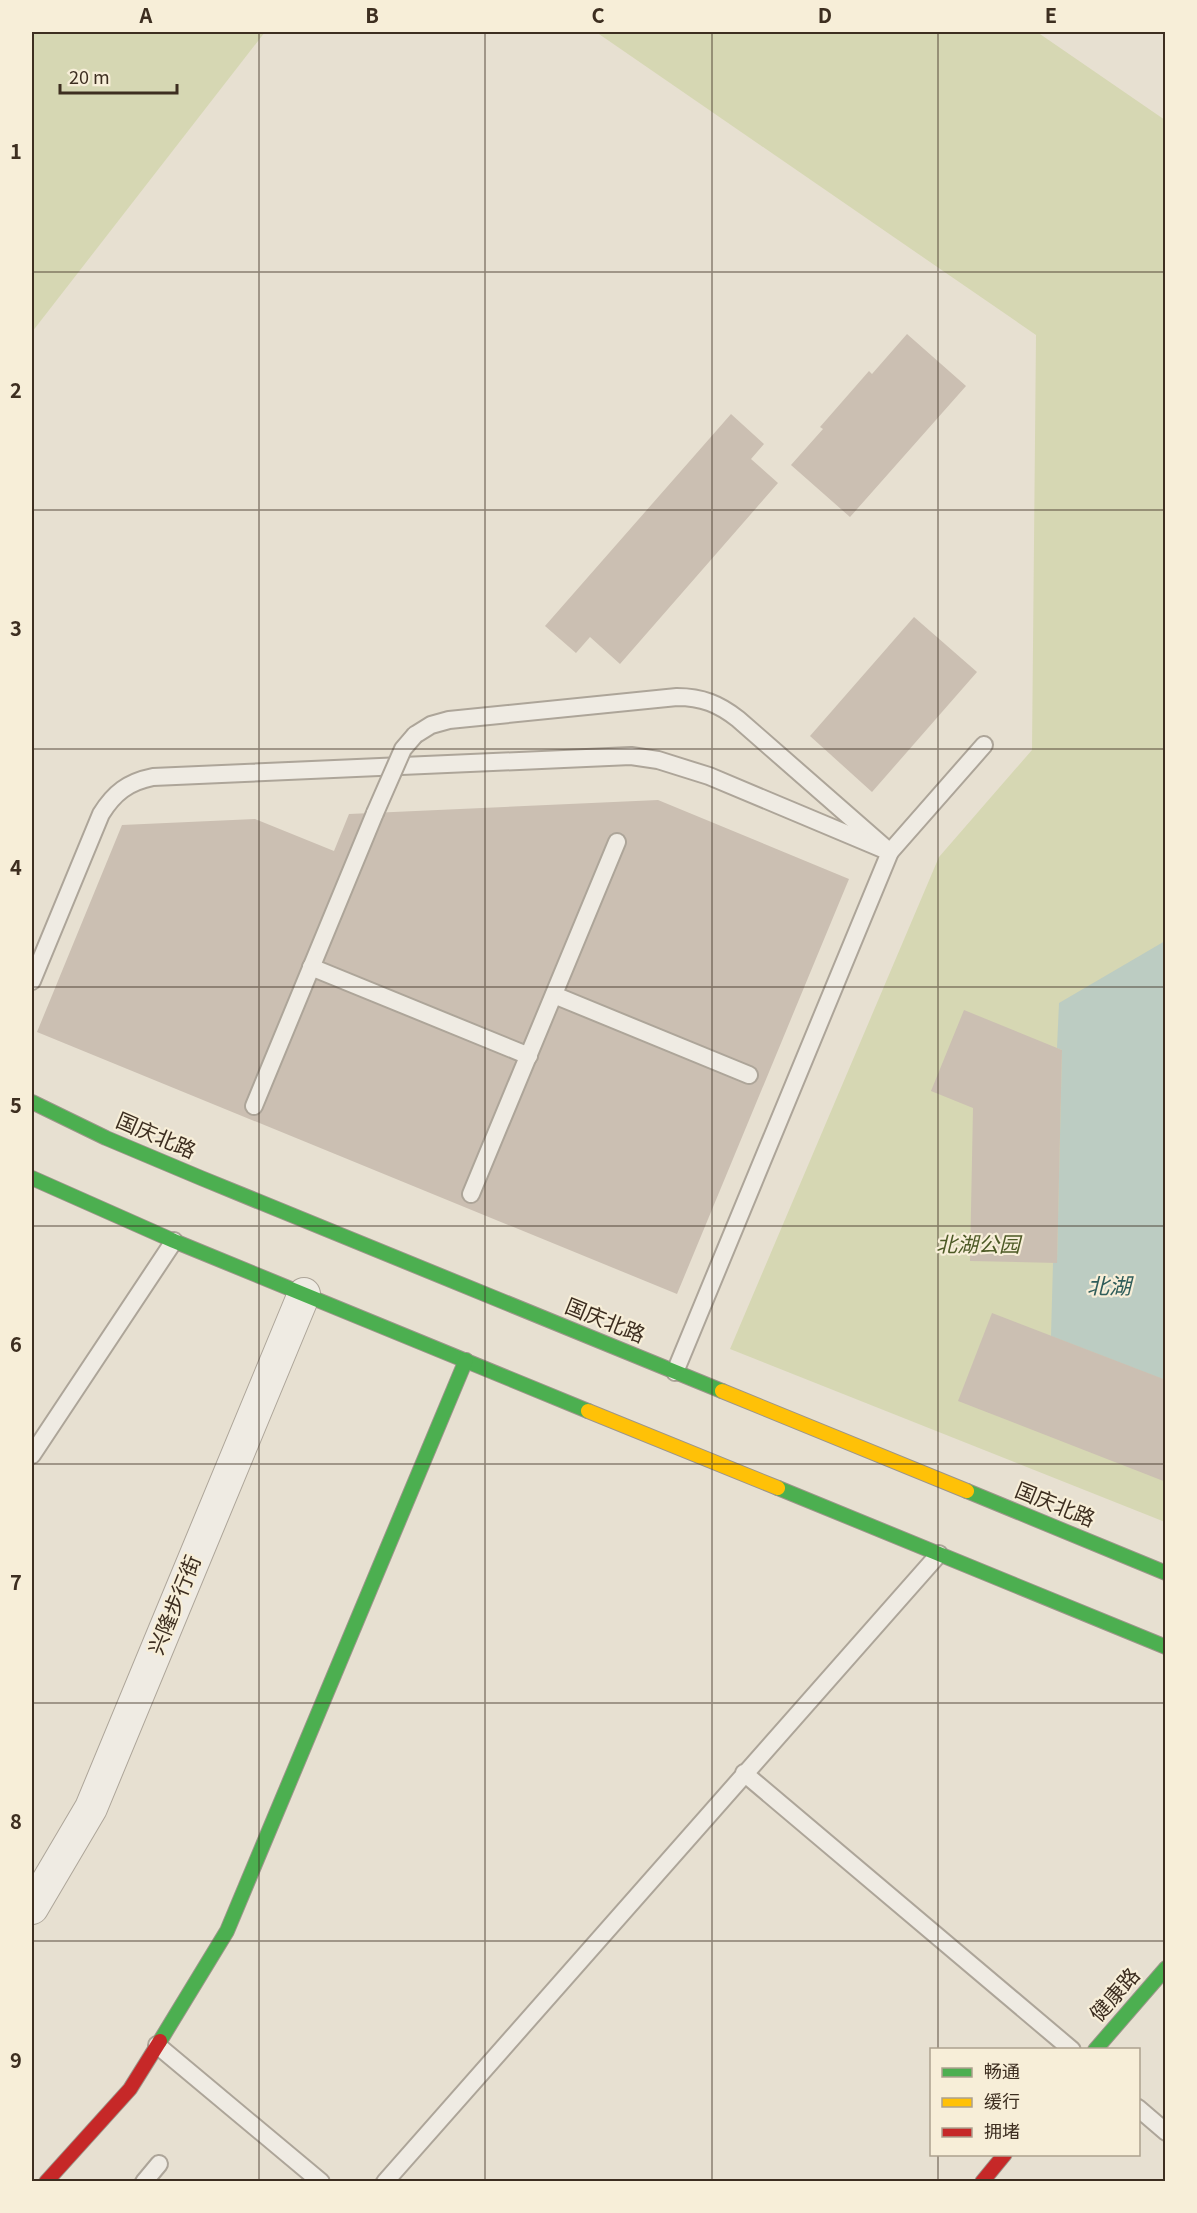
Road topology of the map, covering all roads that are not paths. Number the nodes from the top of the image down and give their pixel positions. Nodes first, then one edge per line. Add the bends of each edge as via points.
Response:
1 (984, 745) dead end
2 (617, 842) dead end
3 (890, 852) junction
4 (311, 967) junction
5 (32, 981) edge
6 (554, 995) junction
7 (528, 1056) junction
8 (749, 1075) dead end
9 (32, 1102) edge
10 (254, 1106) dead end
11 (32, 1178) edge
12 (471, 1194) dead end
13 (174, 1241) junction
14 (304, 1294) junction
15 (466, 1360) junction
16 (675, 1372) junction
17 (32, 1455) edge
18 (939, 1554) junction
19 (1166, 1573) edge
20 (1166, 1647) edge
21 (744, 1773) junction
22 (32, 1908) edge
23 (1166, 1968) edge
24 (156, 2045) junction
25 (1071, 2048) edge
26 (1096, 2048) edge
27 (1140, 2110) edge
28 (1166, 2132) edge
29 (1003, 2156) edge
30 (159, 2164) dead end
31 (46, 2181) edge
32 (144, 2181) edge
33 (321, 2181) edge
34 (385, 2181) edge
35 (982, 2181) edge

1 - 3 lane
2 - 6 lane
3 - 4 lane, bridge via 738,719 701,699 677,697 450,720 431,725 403,749
3 - 5 lane via 700,772 631,756 153,777 123,788 101,814
3 - 16 lane
4 - 7 lane
4 - 10 lane
6 - 7 lane
6 - 8 lane
7 - 12 lane
9 - 16 main road, 国庆北路 via 105,1138
11 - 13 main road
13 - 14 main road
13 - 17 lane
14 - 15 main road
14 - 22 street, 兴隆步行街 via 91,1808
15 - 18 main road
15 - 24 main road via 226,1931
16 - 19 main road, 国庆北路
18 - 20 main road
18 - 21 lane
21 - 25 lane
21 - 34 lane
23 - 26 main road, 健康路
24 - 31 main road via 130,2089
24 - 33 lane
27 - 28 lane
29 - 35 main road
30 - 32 lane

